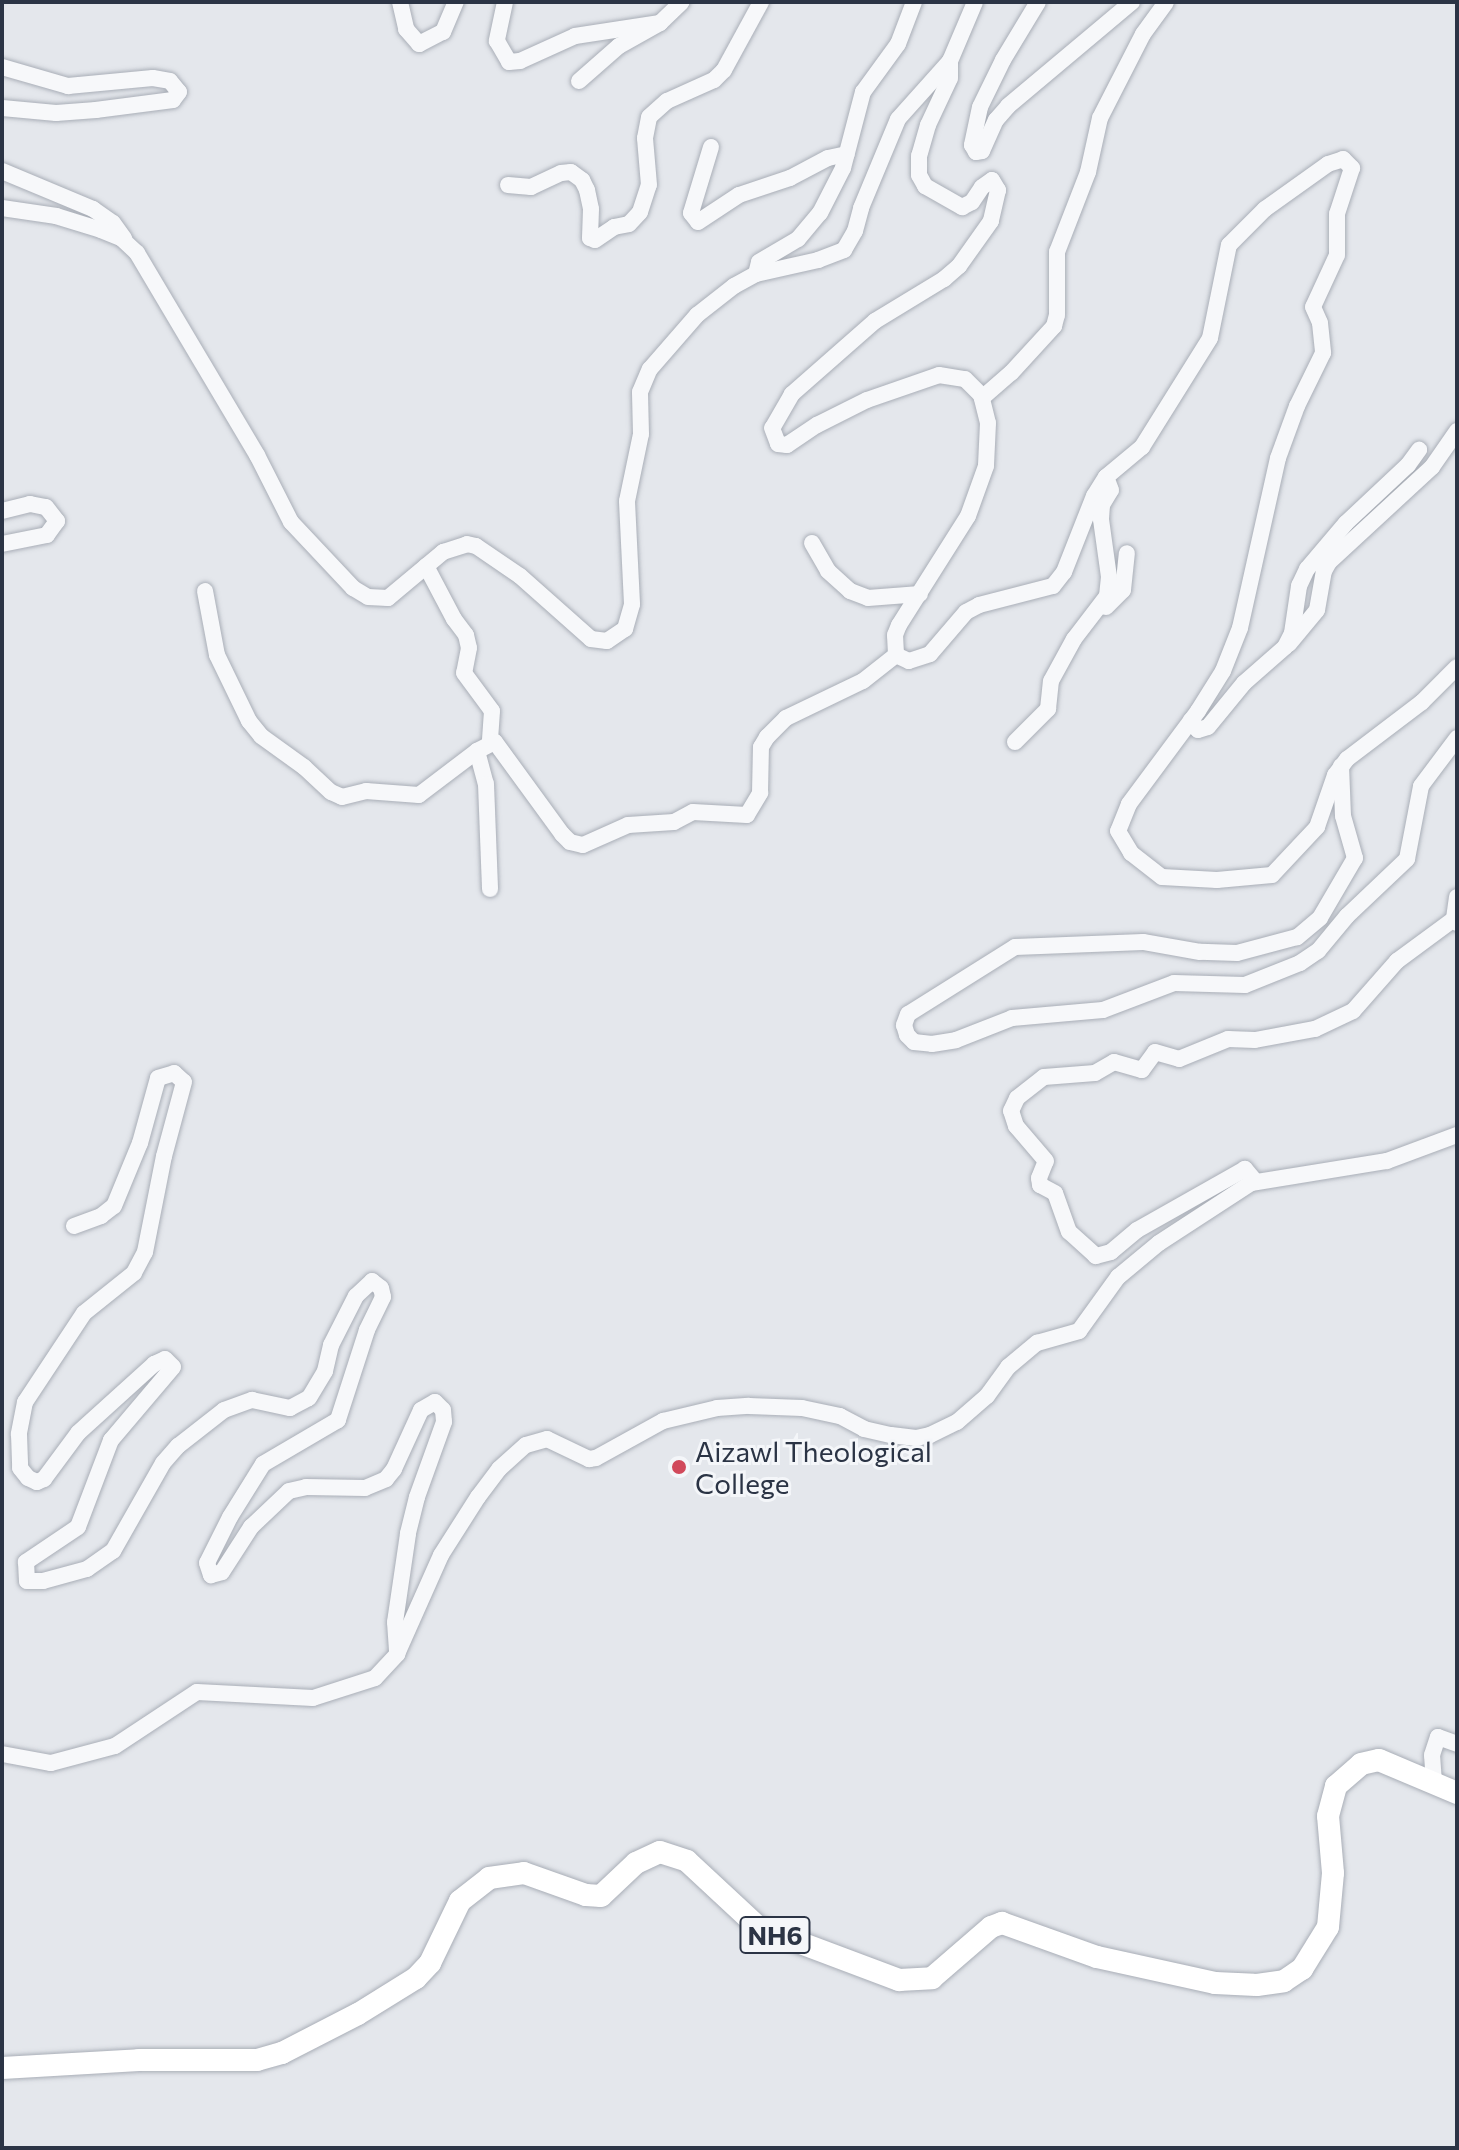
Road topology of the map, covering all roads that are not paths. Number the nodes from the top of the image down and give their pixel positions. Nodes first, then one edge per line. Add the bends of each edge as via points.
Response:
1 (400, 2) edge
2 (456, 2) edge
3 (505, 2) edge
4 (682, 2) edge
5 (761, 2) edge
6 (914, 2) edge
7 (975, 2) edge
8 (1038, 2) edge
9 (1132, 2) edge
10 (1166, 2) edge
11 (660, 23) junction
12 (950, 61) junction
13 (2, 67) edge
14 (579, 81) dead end
15 (2, 108) edge
16 (711, 147) dead end
17 (847, 154) junction
18 (2, 171) edge
19 (508, 185) dead end
20 (2, 208) edge
21 (133, 249) junction
22 (756, 274) junction
23 (982, 398) junction
24 (1457, 431) edge
25 (1419, 450) dead end
26 (1106, 477) junction
27 (2, 511) edge
28 (812, 543) dead end
29 (2, 544) edge
30 (1127, 553) dead end
31 (426, 566) junction
32 (205, 591) dead end
33 (920, 594) junction
34 (1098, 613) junction
35 (1285, 647) junction
36 (896, 655) junction
37 (1457, 667) edge
38 (1191, 720) junction
39 (1457, 738) edge
40 (1015, 742) dead end
41 (483, 746) junction
42 (1341, 766) junction
43 (490, 889) dead end
44 (1457, 897) edge
45 (1455, 921) edge
46 (1457, 1135) edge
47 (1255, 1181) junction
48 (74, 1226) dead end
49 (397, 1654) junction
50 (1457, 1744) edge
51 (2, 1754) edge
52 (1434, 1783) junction
53 (1457, 1793) edge
54 (2, 2068) edge

1 - 2 street via 406,29 419,44 443,32
3 - 11 street via 497,41 509,62 575,36
4 - 11 street
5 - 19 street via 724,70 649,117 649,185 640,212 629,224 590,238 587,190 571,172 531,187
6 - 17 street via 898,44 863,92
7 - 12 street
8 - 9 street via 980,107 972,145 976,152 982,151 1008,106
10 - 23 street via 1143,34 1100,118 1085,183 1057,252 1054,326
11 - 14 street via 619,46
12 - 22 street via 898,119 844,250
12 - 23 street via 950,78 928,125 918,171 925,186 962,207 992,180 998,190 991,221 952,273 875,321 792,394 775,419 772,435 778,444 787,445 867,400 939,375 965,379
13 - 15 street via 68,86 153,78 170,81 179,92 173,100 96,110
16 - 17 street via 691,213 698,222 739,195
17 - 22 street via 808,231 767,255
18 - 21 street via 93,209 113,223
20 - 21 street via 71,220 121,238
21 - 31 street via 257,455 291,522 334,571 353,588 380,599
22 - 31 street via 697,315 650,369 640,392 641,434 627,501 632,604 625,629 607,641 591,639 520,576 476,546 457,545
23 - 33 street via 988,423 986,466 970,512
24 - 35 street via 1432,467 1329,562 1314,617
25 - 35 street via 1307,569
26 - 34 street via 1111,490 1102,505 1101,532 1109,584
26 - 36 street via 1053,586 966,612 930,654 909,661
26 - 38 street via 1142,447 1210,338 1229,245 1265,209 1328,164 1347,159 1352,168 1337,214 1337,255 1313,307 1323,353 1278,458 1240,628 1223,671
27 - 29 street via 30,504 46,507 57,521 47,535
28 - 33 street via 828,571 850,591 868,598
30 - 34 street via 1123,590
31 - 41 street via 466,635 464,673 492,711
32 - 41 street via 217,655 249,721 331,792 342,797 366,791 419,795
33 - 36 street via 895,635
34 - 40 street via 1074,639 1051,681 1048,709
35 - 38 street via 1244,683 1208,727 1198,730
36 - 41 street via 863,681 793,714 767,737 761,747 760,793 754,809 744,816 693,812 674,822 628,825 576,845 562,834 500,746
37 - 42 street
38 - 42 street via 1129,804 1118,831 1131,853 1162,877 1228,880 1272,875 1317,827
39 - 42 street via 1421,786 1407,859 1300,963 1245,985 1174,983 1103,1010 1012,1018 956,1040 932,1044 914,1042 907,1035 908,1014 1015,947 1143,942 1228,953 1297,937 1320,918 1355,858 1343,816
41 - 43 street
44 - 45 street
45 - 47 street via 1397,961 1353,1011 1315,1029 1255,1040 1228,1039 1186,1058 1155,1052 1142,1070 1114,1062 1095,1073 1044,1077 1017,1098 1011,1111 1016,1126 1046,1161 1040,1185 1055,1193 1069,1232 1096,1256 1111,1252 1137,1230 1245,1169
46 - 47 street via 1387,1161
47 - 49 street via 1159,1243 1108,1287 1079,1331 1037,1343 957,1422 930,1435 891,1435 802,1408 749,1406 663,1421 596,1458 547,1439 526,1445 499,1469 441,1555
48 - 49 street via 114,1206 140,1143 158,1078 174,1073 184,1082 145,1252 134,1273 84,1313 25,1402 20,1468 28,1478 44,1479 78,1433 154,1364 165,1359 173,1367 111,1440 78,1527 26,1562 27,1581 87,1569 113,1551 163,1463 224,1410 252,1400 290,1408 309,1398 356,1296 372,1281 383,1297 338,1420 263,1464 207,1563 211,1575 219,1575 262,1514 289,1491 365,1488 386,1479 421,1410 435,1402 443,1410 444,1422 408,1534 395,1622
49 - 51 street via 375,1678 327,1696 197,1692 115,1746 51,1763
50 - 52 street via 1443,1736 1436,1742
52 - 53 highway, NH6
52 - 54 highway, NH6 via 1379,1760 1349,1772 1336,1786 1328,1816 1333,1873 1328,1927 1302,1969 1284,1981 1215,1983 1097,1957 1002,1923 932,1978 899,1980 758,1927 687,1861 660,1852 636,1863 601,1896 524,1873 489,1878 460,1901 430,1963 416,1978 282,2053 257,2060

